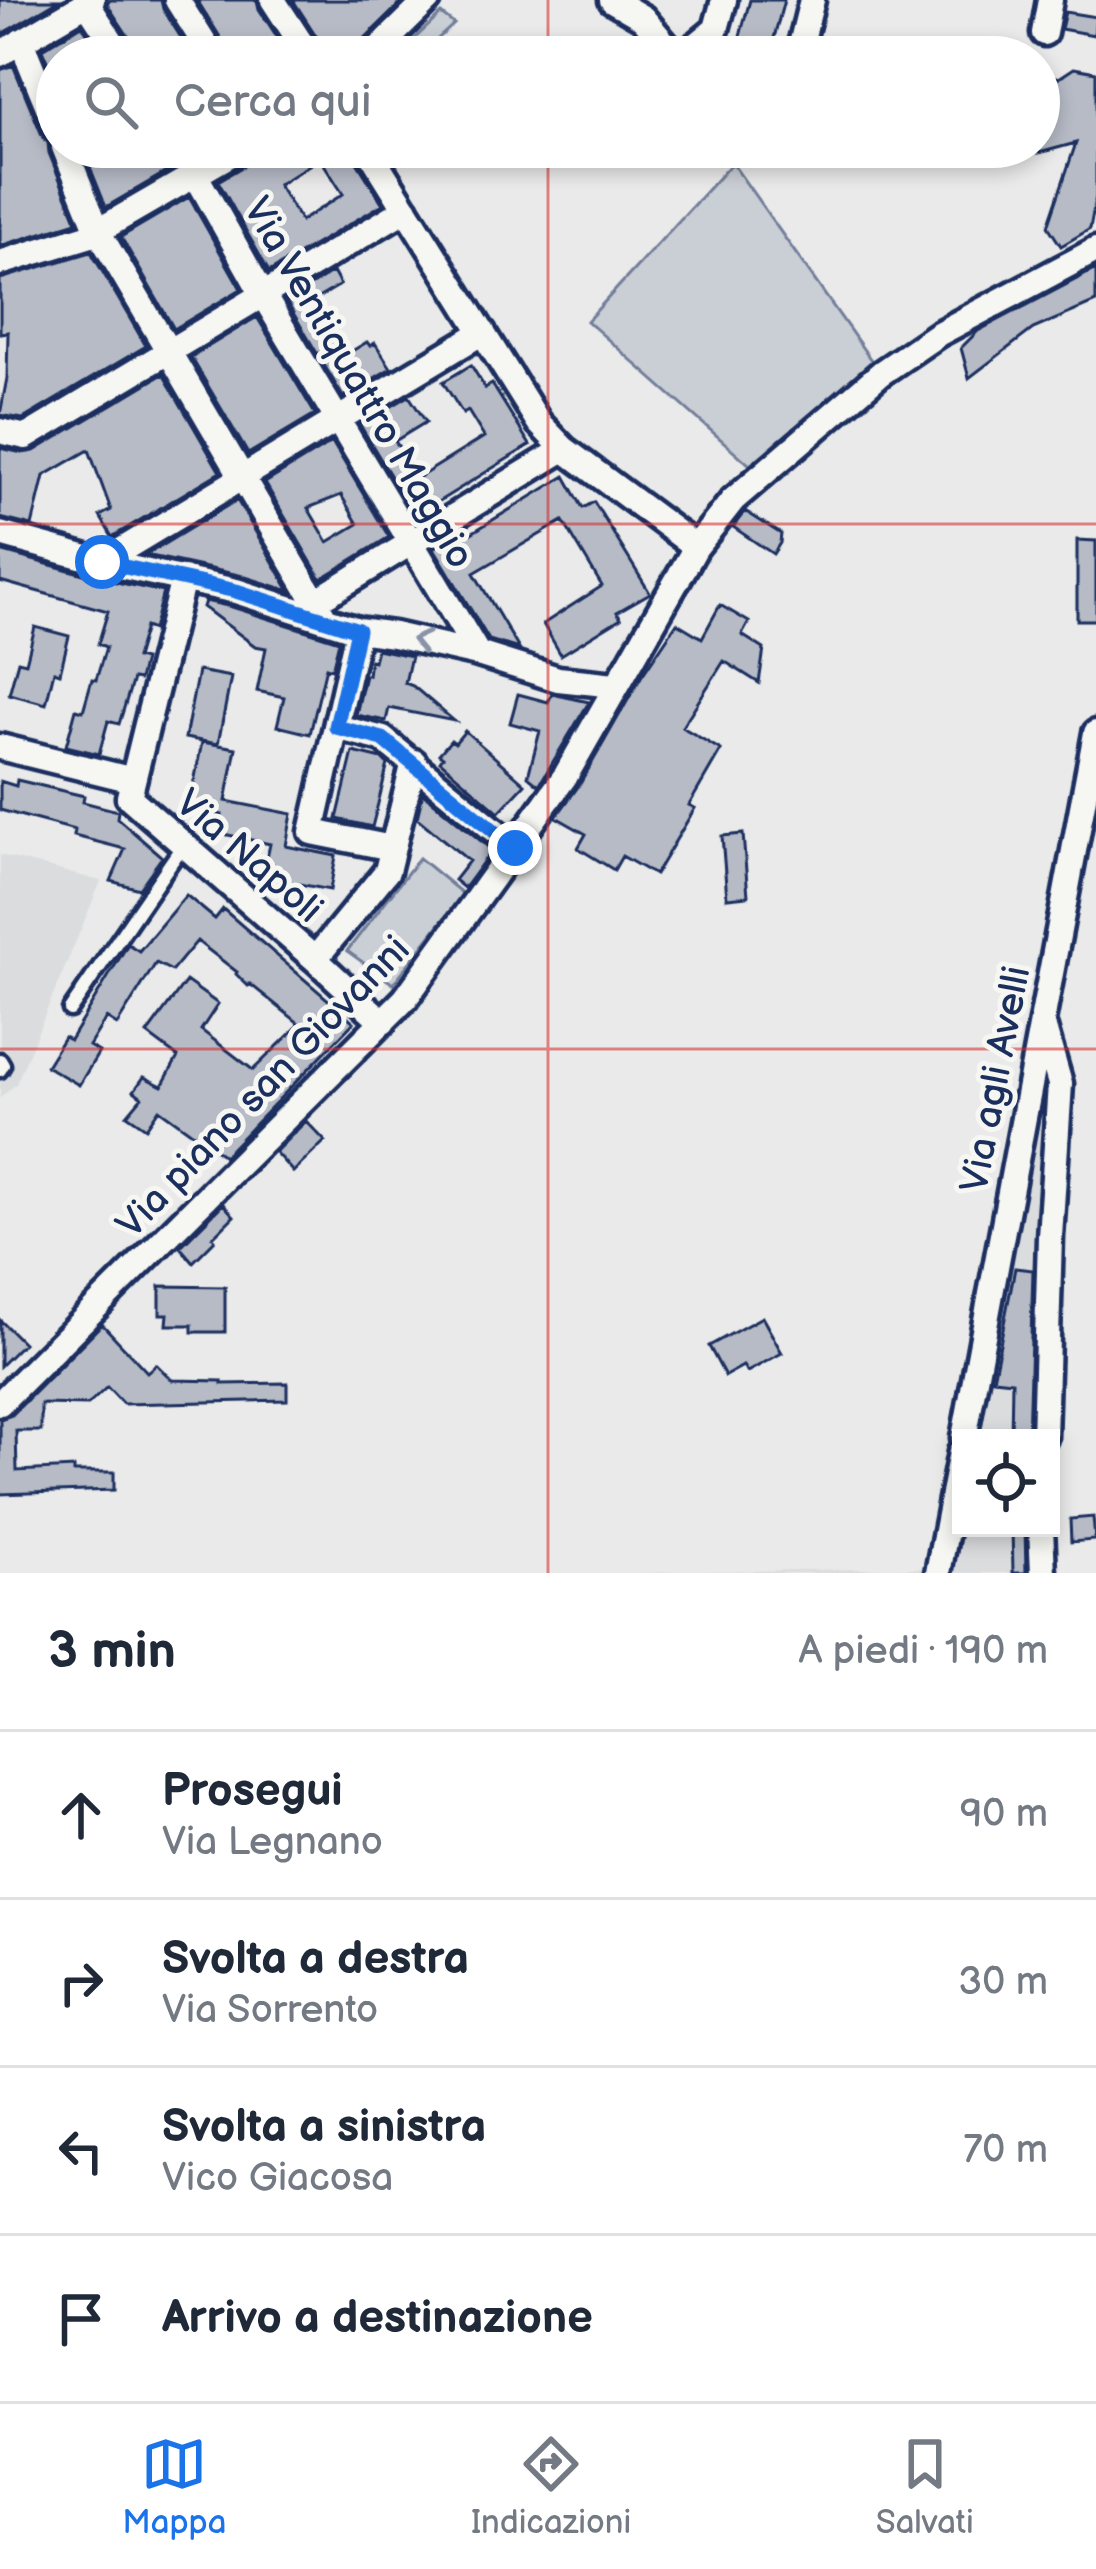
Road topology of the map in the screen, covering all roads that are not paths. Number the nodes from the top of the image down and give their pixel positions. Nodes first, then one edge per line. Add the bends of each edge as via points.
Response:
1 (177, 0) edge
2 (273, 0) edge
3 (428, 0) edge
4 (612, 0) edge
5 (724, 0) edge
6 (812, 0) edge
7 (1050, 0) edge
8 (88, 1) edge
9 (1044, 33) dead end
10 (109, 36) edge
11 (200, 36) edge
12 (296, 36) edge
13 (391, 36) edge
14 (660, 36) edge
15 (706, 36) edge
16 (803, 36) edge
17 (11, 48) edge
18 (36, 92) edge
19 (72, 168) edge
20 (193, 168) edge
21 (207, 168) edge
22 (380, 168) edge
23 (197, 174) junction
24 (406, 209) junction
25 (98, 231) junction
26 (1096, 250) edge
27 (0, 263) edge
28 (263, 295) junction
29 (483, 332) junction
30 (168, 352) junction
31 (339, 419) junction
32 (0, 431) edge
33 (565, 449) junction
34 (244, 476) junction
35 (0, 534) edge
36 (412, 542) junction
37 (696, 547) junction
38 (102, 562) junction
39 (183, 579) junction
40 (321, 610) junction
41 (358, 630) junction
42 (478, 654) junction
43 (615, 685) junction
44 (336, 727) junction
45 (1096, 734) edge
46 (0, 747) edge
47 (414, 762) junction
48 (134, 780) junction
49 (183, 844) junction
50 (392, 848) junction
51 (515, 848) junction
52 (315, 959) junction
53 (70, 1010) dead end
54 (1042, 1020) junction
55 (383, 1022) junction
56 (0, 1060) edge
57 (0, 1070) edge
58 (0, 1403) edge
59 (966, 1429) edge
60 (1044, 1429) edge
61 (952, 1499) edge
62 (1041, 1537) edge
63 (938, 1573) edge
64 (1043, 1573) edge

1 - 11 street
2 - 12 street
3 - 13 street
4 - 14 street
5 - 15 street
6 - 16 street
7 - 9 street
8 - 10 street
8 - 17 street
17 - 18 street
19 - 25 street
20 - 23 street, Via Ventiquattro Maggio
21 - 23 street
22 - 24 street
23 - 25 street
23 - 28 street, Via Ventiquattro Maggio
24 - 28 street
24 - 29 street
25 - 27 street
25 - 30 street
26 - 37 street, Via piano san Giovanni via 938,334 881,374 733,500
28 - 30 street
28 - 31 street, Via Ventiquattro Maggio
29 - 31 street
29 - 33 street via 539,423
30 - 32 street via 26,437
30 - 34 street
31 - 34 street
31 - 36 street, Via Ventiquattro Maggio
33 - 36 street
33 - 37 street
34 - 38 street
34 - 40 street
35 - 38 street
36 - 40 street
36 - 42 street, Via Ventiquattro Maggio
37 - 43 street, Via piano san Giovanni
38 - 39 street
39 - 40 street
39 - 48 street, Via Napoli
40 - 41 street
42 -> 41 street
41 - 44 street
42 - 43 street via 558,679
43 - 51 street, Via piano san Giovanni
44 - 47 street via 383,739
44 - 50 street via 312,832
45 - 54 street, Via agli Avelli
46 - 48 street
47 - 50 street
47 - 51 street
48 - 49 street, Via Napoli via 129,797
49 - 52 street, Via Napoli
49 - 53 lane
50 - 52 street via 387,871
51 - 55 street, Via piano san Giovanni
52 - 55 street, Via Napoli
54 - 59 street, Via agli Avelli
54 - 60 street via 1060,1084
55 - 58 street, Via piano san Giovanni
56 - 57 lane
61 - 63 street
62 - 64 street

